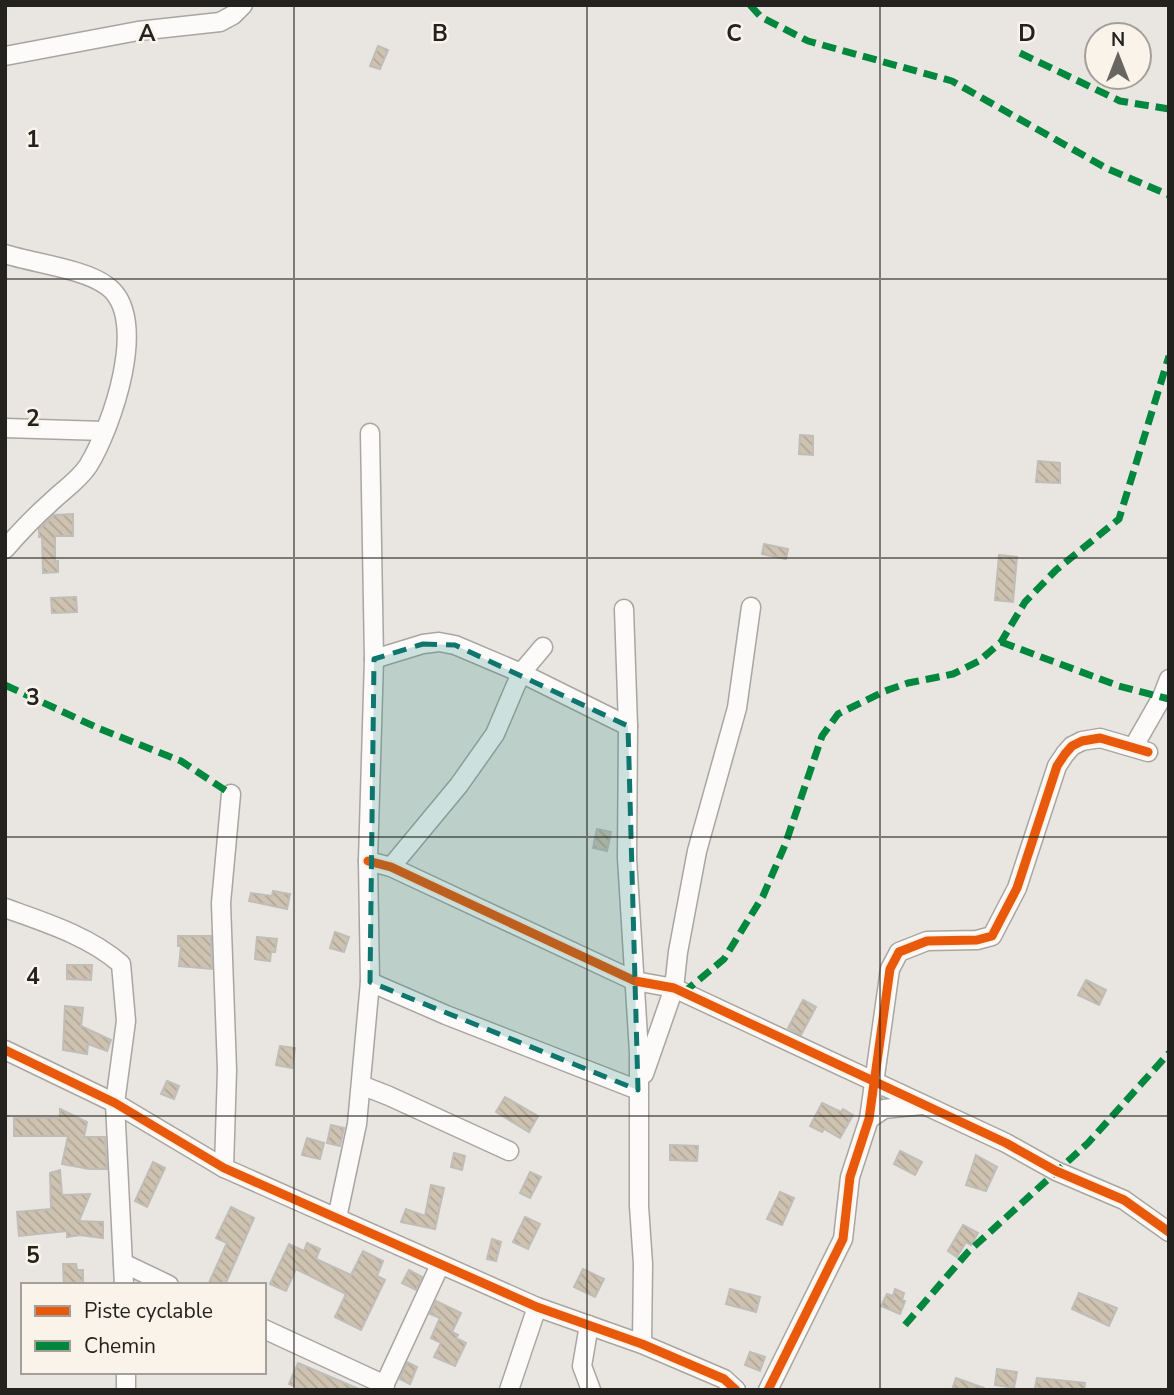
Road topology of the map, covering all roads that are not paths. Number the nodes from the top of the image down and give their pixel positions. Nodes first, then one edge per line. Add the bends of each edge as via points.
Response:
1 (243, 5) edge
2 (6, 61) edge
3 (5, 254) edge
4 (5, 428) edge
5 (104, 431) junction
6 (370, 433) dead end
7 (5, 549) edge
8 (751, 607) dead end
9 (624, 609) dead end
10 (543, 647) dead end
11 (374, 659) junction
12 (521, 673) junction
13 (1169, 679) edge
14 (628, 726) junction
15 (232, 794) dead end
16 (368, 861) junction
17 (391, 867) junction
18 (5, 908) edge
19 (635, 981) junction
20 (370, 982) junction
21 (674, 989) junction
22 (5, 1050) edge
23 (874, 1082) junction
24 (360, 1085) junction
25 (638, 1090) junction
26 (115, 1103) junction
27 (924, 1105) junction
28 (869, 1119) junction
29 (509, 1151) dead end
30 (224, 1168) junction
31 (337, 1218) junction
32 (1169, 1232) edge
33 (123, 1264) junction
34 (440, 1265) junction
35 (124, 1283) edge
36 (165, 1283) edge
37 (537, 1307) junction
38 (589, 1325) junction
39 (266, 1330) edge
40 (642, 1344) junction
41 (384, 1387) edge
42 (509, 1390) edge
43 (591, 1390) edge
44 (736, 1390) edge
45 (768, 1390) edge

1 - 2 street via 220,22 138,31
3 - 5 street via 83,275 107,285 120,299 127,347 114,408
4 - 5 street
5 - 7 street via 89,465 75,482
6 - 11 street
8 - 21 street via 737,708 697,850
9 - 14 street
10 - 12 street
11 - 12 street via 439,642
11 - 16 street
12 - 14 street
12 - 17 street via 495,734
13 - 23 street via 1141,749 1100,738 1082,741 1065,754 1017,888 992,936 928,941 900,952 890,969
14 - 19 street via 627,858
15 - 30 street via 221,903 227,1070
16 - 17 street
16 - 20 street
17 - 19 street
18 - 26 street via 95,946 121,964 125,1021
19 - 21 street
19 - 25 street
20 - 24 street
20 - 25 street
21 - 23 street
21 - 25 street
22 - 26 street
23 - 27 street
23 - 28 street
24 - 29 street
24 - 31 street via 357,1124
25 - 40 street
26 - 30 street
26 - 33 street
27 - 28 street via 884,1109
27 - 32 street via 1124,1200
28 - 45 street via 850,1177 843,1239
30 - 31 street
31 - 34 street
33 - 35 street
33 - 36 street
34 - 37 street
34 - 41 street
37 - 38 street
37 - 42 street
38 - 40 street
38 - 43 street via 582,1366
39 - 41 street
40 - 44 street via 724,1379

